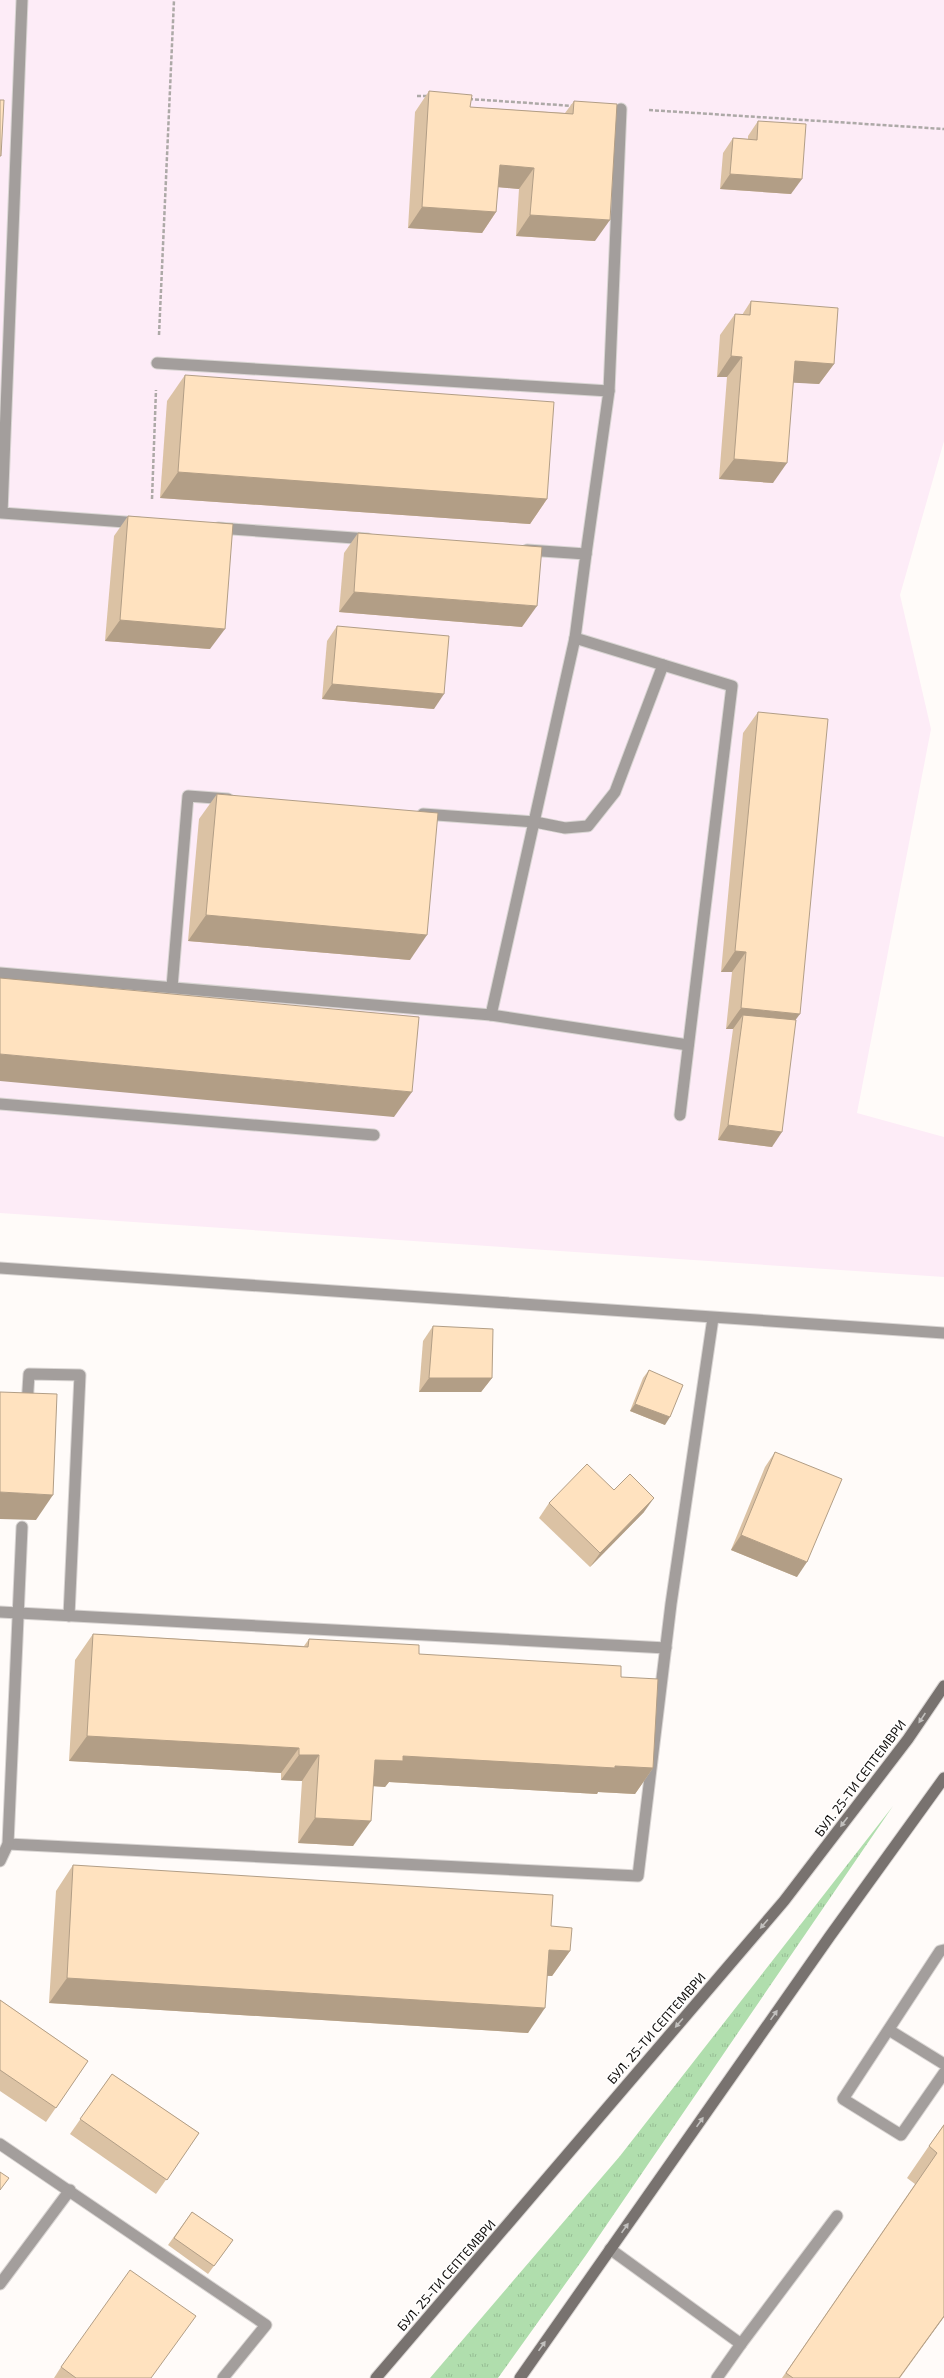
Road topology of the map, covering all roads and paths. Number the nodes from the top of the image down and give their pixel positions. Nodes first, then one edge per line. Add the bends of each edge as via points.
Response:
1 (22, 0) edge
2 (174, 0) edge
3 (417, 96) dead end
4 (433, 97) edge
5 (464, 99) edge
6 (622, 108) junction
7 (944, 129) edge
8 (157, 362) junction
9 (609, 391) junction
10 (150, 524) joint
11 (206, 527) edge
12 (380, 540) edge
13 (515, 549) edge
14 (586, 554) junction
15 (575, 638) junction
16 (663, 665) junction
17 (243, 800) edge
18 (409, 813) edge
19 (535, 822) junction
20 (0, 973) edge
21 (172, 987) junction
22 (491, 1015) junction
23 (688, 1045) junction
24 (0, 1104) edge
25 (680, 1115) dead end
26 (374, 1135) dead end
27 (0, 1268) edge
28 (713, 1318) junction
29 (944, 1333) edge
30 (27, 1414) edge
31 (22, 1527) edge
32 (0, 1612) edge
33 (19, 1613) junction
34 (69, 1616) junction
35 (666, 1648) junction
36 (944, 1686) edge
37 (944, 1778) edge
38 (8, 1844) junction
39 (0, 1861) edge
40 (944, 1950) edge
41 (889, 2030) junction
42 (944, 2064) edge
43 (944, 2073) edge
44 (0, 2144) edge
45 (70, 2190) junction
46 (837, 2216) dead end
47 (610, 2249) junction
48 (0, 2284) edge
49 (742, 2344) junction
50 (223, 2378) edge
51 (376, 2378) edge
52 (520, 2378) edge
53 (717, 2378) edge

1 - 10 lane via 2,513
2 - 8 path
3 - 4 path
5 - 6 path
6 - 7 path
6 - 9 lane
8 - 9 lane
8 - 10 path
9 - 14 lane
11 - 12 lane
13 - 14 lane
14 - 15 lane
15 - 16 lane
15 - 19 lane
16 - 19 lane via 615,792 588,826 565,828
16 - 23 lane via 732,686
17 - 21 lane via 188,796
18 - 19 lane
19 - 22 lane
20 - 21 lane
21 - 22 lane
22 - 23 lane
23 - 25 lane
24 - 26 lane
27 - 28 lane
28 - 29 lane
28 - 35 lane
30 - 34 lane via 29,1374 80,1374
31 - 33 lane
32 - 33 lane
33 - 34 lane
33 - 38 lane
34 - 35 lane
35 - 38 lane via 638,1876
36 -> 51 main road, БУЛ. 25-ТИ СЕПТЕМВРИ via 908,1739 784,1901
47 -> 37 main road
38 - 39 lane
40 - 41 lane via 940,1951
41 - 42 lane
41 - 43 lane via 843,2099 901,2135
44 - 45 lane
45 - 48 lane
45 - 50 lane via 266,2325
46 - 49 lane
47 - 49 lane
52 -> 47 main road
49 - 53 lane

